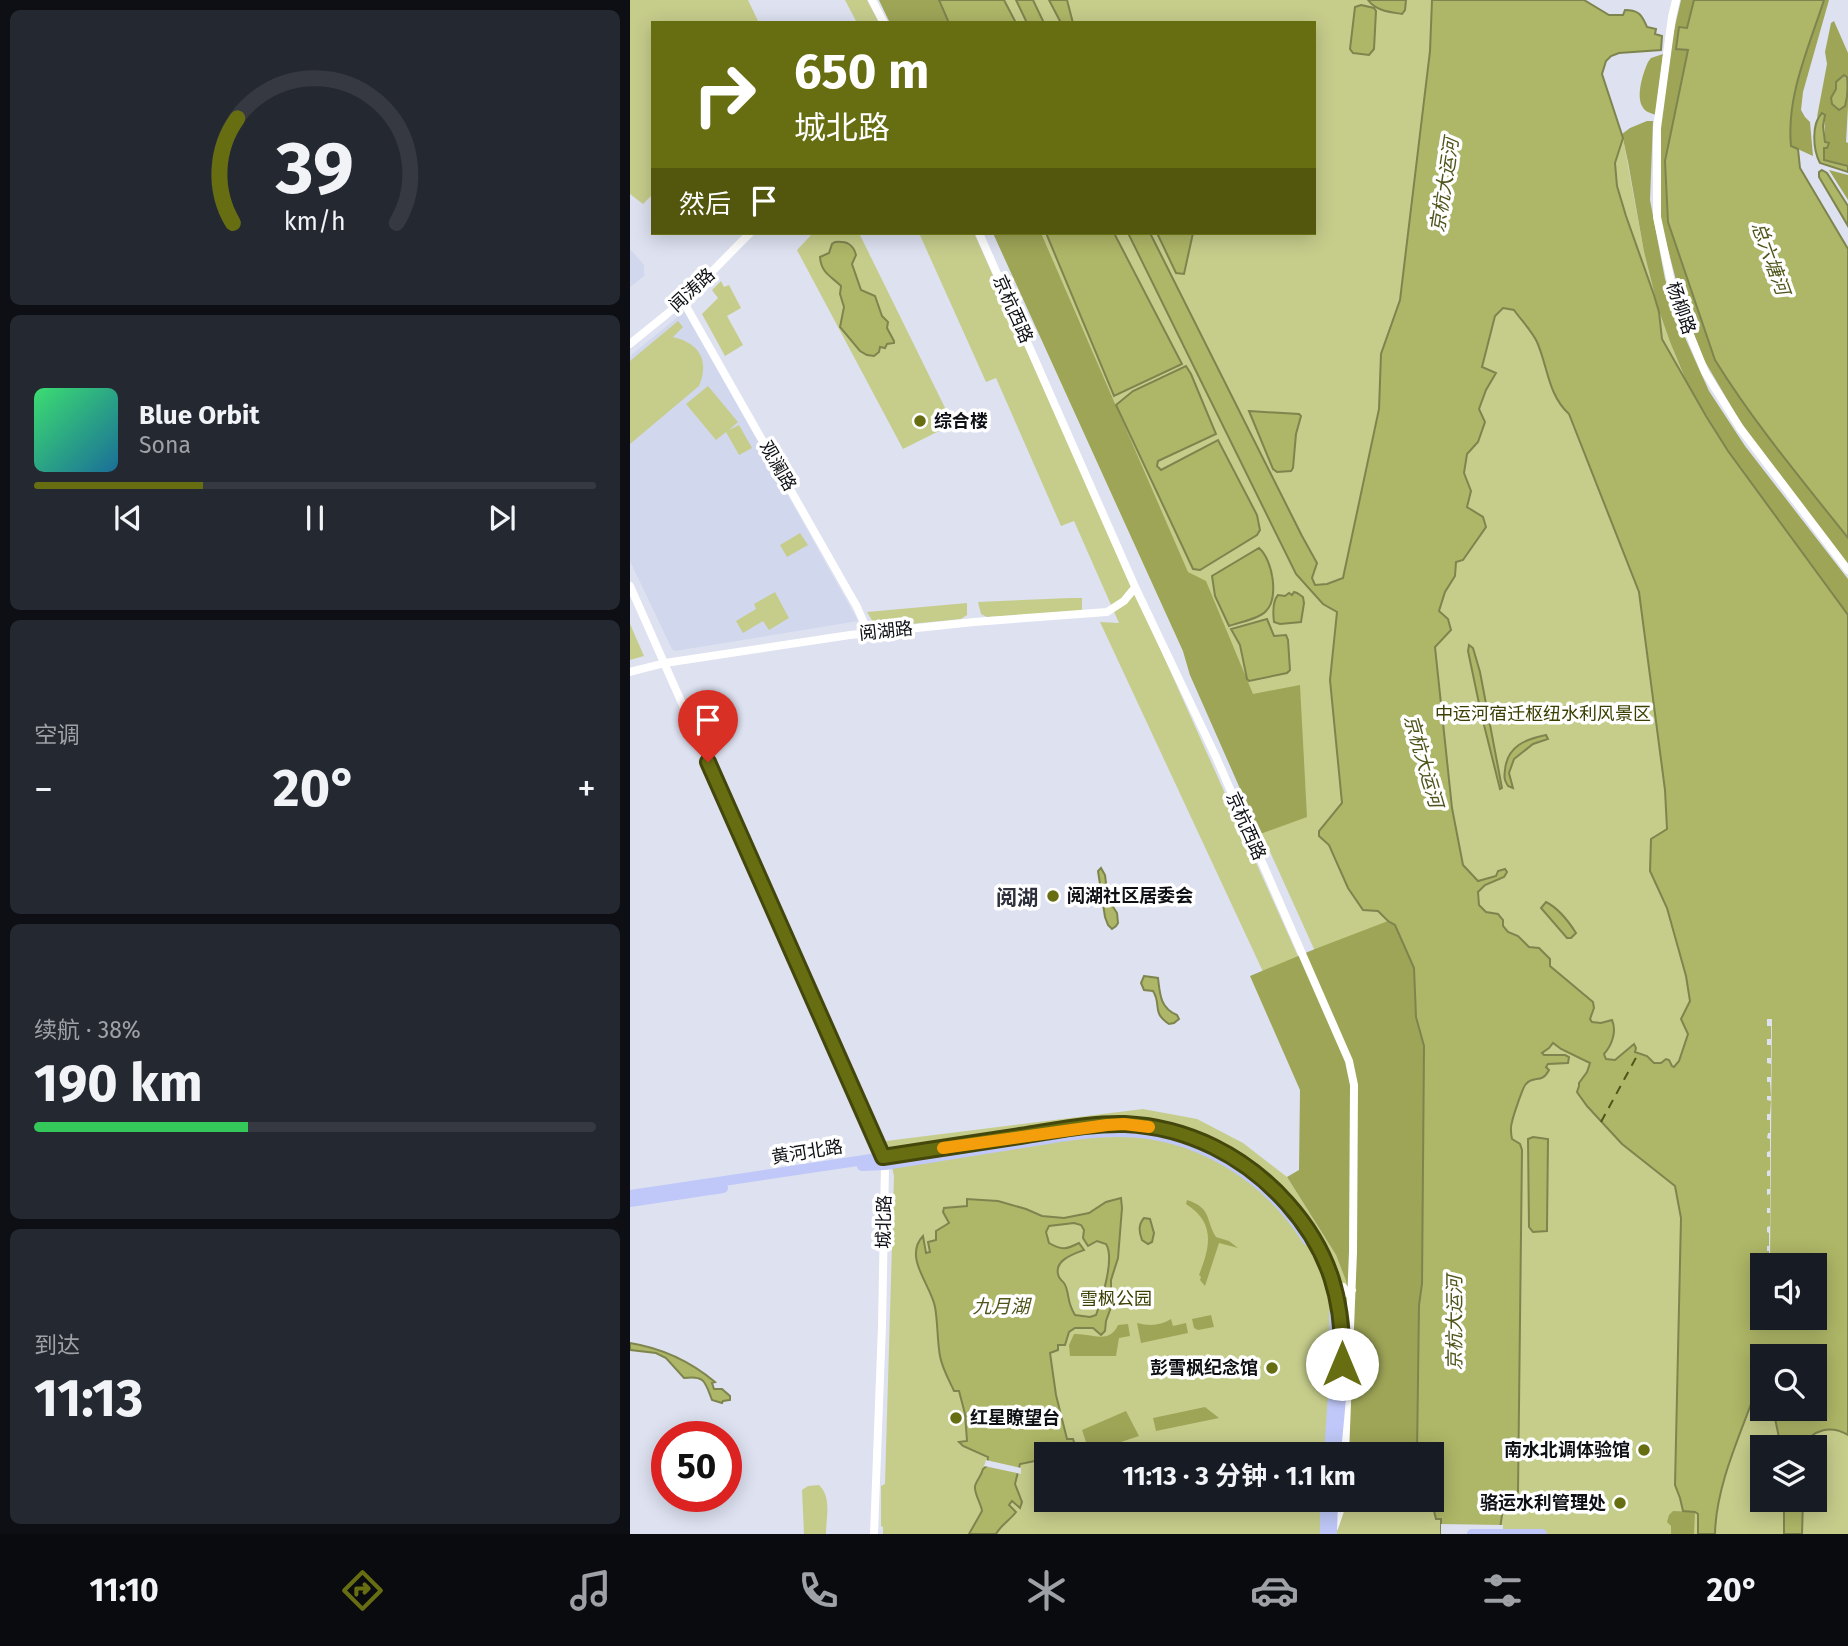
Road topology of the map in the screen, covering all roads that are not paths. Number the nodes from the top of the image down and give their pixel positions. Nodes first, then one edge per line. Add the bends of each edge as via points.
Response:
1 (872, 0) edge
2 (1676, 0) edge
3 (883, 21) edge
4 (748, 235) edge
5 (980, 235) edge
6 (683, 301) junction
7 (630, 344) edge
8 (1848, 570) edge
9 (630, 586) edge
10 (1136, 589) junction
11 (866, 633) junction
12 (665, 663) junction
13 (630, 672) edge
14 (884, 1161) junction
15 (630, 1195) edge
16 (630, 1202) edge
17 (1330, 1442) edge
18 (1337, 1442) edge
19 (1345, 1442) edge
20 (1325, 1512) edge
21 (1333, 1512) edge
22 (1340, 1512) edge
23 (1503, 1533) edge
24 (874, 1534) edge
25 (1325, 1534) edge
26 (1332, 1534) edge
27 (1472, 1534) edge
28 (1542, 1534) edge

1 - 3 street
2 - 8 street, 杨柳路 via 1657,128 1657,218 1674,296 1705,372 1740,428
4 - 6 street, 闻涛路
5 - 10 street, 京杭西路
6 - 7 street, 闻涛路
6 - 11 street, 观澜路 via 857,607
9 - 12 street, 城北路
10 - 11 street, 阅湖路 via 1115,608 1098,614
10 - 19 street, 京杭西路 via 1216,757 1349,1061 1353,1085
11 - 12 street, 阅湖路
12 - 13 street, 阅湖路
12 - 14 street, 城北路
14 - 15 main road, 黄河北路
14 - 16 main road, 黄河北路
14 - 17 main road, 黄河北路 via 1117,1132 1177,1140 1227,1162 1293,1220 1327,1285 1336,1343
14 - 18 main road, 黄河北路 via 1124,1124 1190,1136 1243,1163 1306,1226 1332,1281 1343,1342
14 - 24 street, 城北路
20 - 25 main road
21 - 26 main road
22 - 26 street
23 - 27 main road
23 - 28 main road

